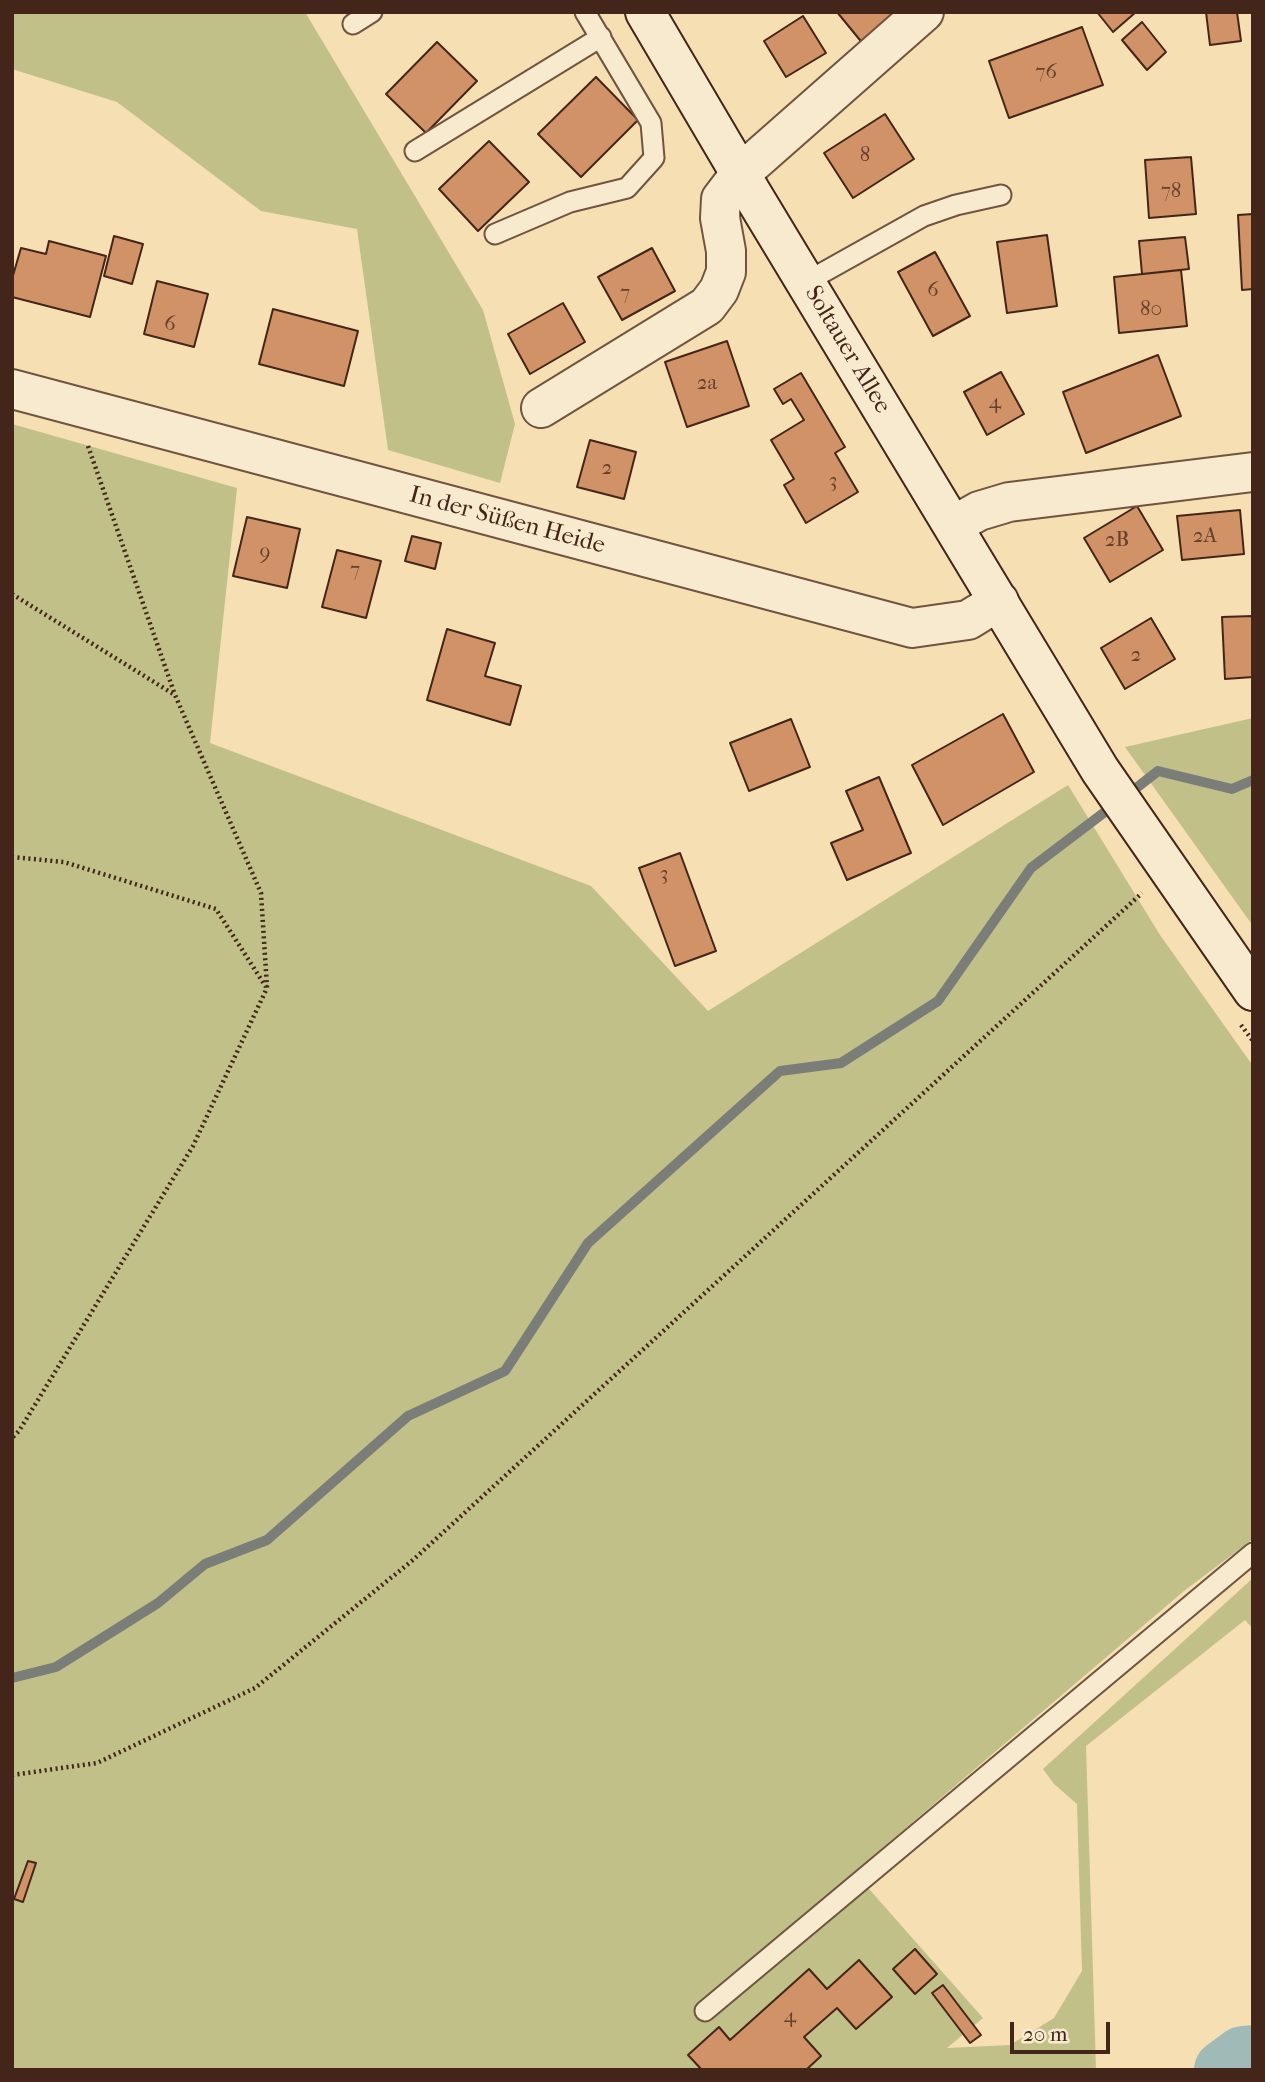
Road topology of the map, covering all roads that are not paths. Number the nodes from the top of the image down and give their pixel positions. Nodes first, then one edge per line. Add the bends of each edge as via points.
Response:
1 (372, 12) edge
2 (585, 12) edge
3 (645, 12) edge
4 (924, 12) edge
5 (353, 24) dead end
6 (601, 37) junction
7 (415, 151) dead end
8 (740, 174) junction
9 (1001, 195) dead end
10 (495, 234) dead end
11 (806, 282) junction
12 (12, 388) edge
13 (541, 408) dead end
14 (1253, 472) edge
15 (954, 525) junction
16 (999, 601) junction
17 (1253, 991) edge
18 (1253, 1553) edge
19 (705, 2011) dead end

1 - 5 lane
2 - 6 lane
3 - 8 street, Soltauer Allee
4 - 8 street
6 - 7 lane
6 - 10 lane via 650,123 654,158 627,188 570,202
8 - 11 street, Soltauer Allee
8 - 13 street via 721,199 726,272 707,306
9 - 11 lane via 924,216
11 - 15 street, Soltauer Allee
12 - 16 street, In der Süßen Heide via 912,628 968,620
14 - 15 street via 1009,502
15 - 16 street, Soltauer Allee
16 - 17 street, Soltauer Allee via 1100,770
18 - 19 lane

